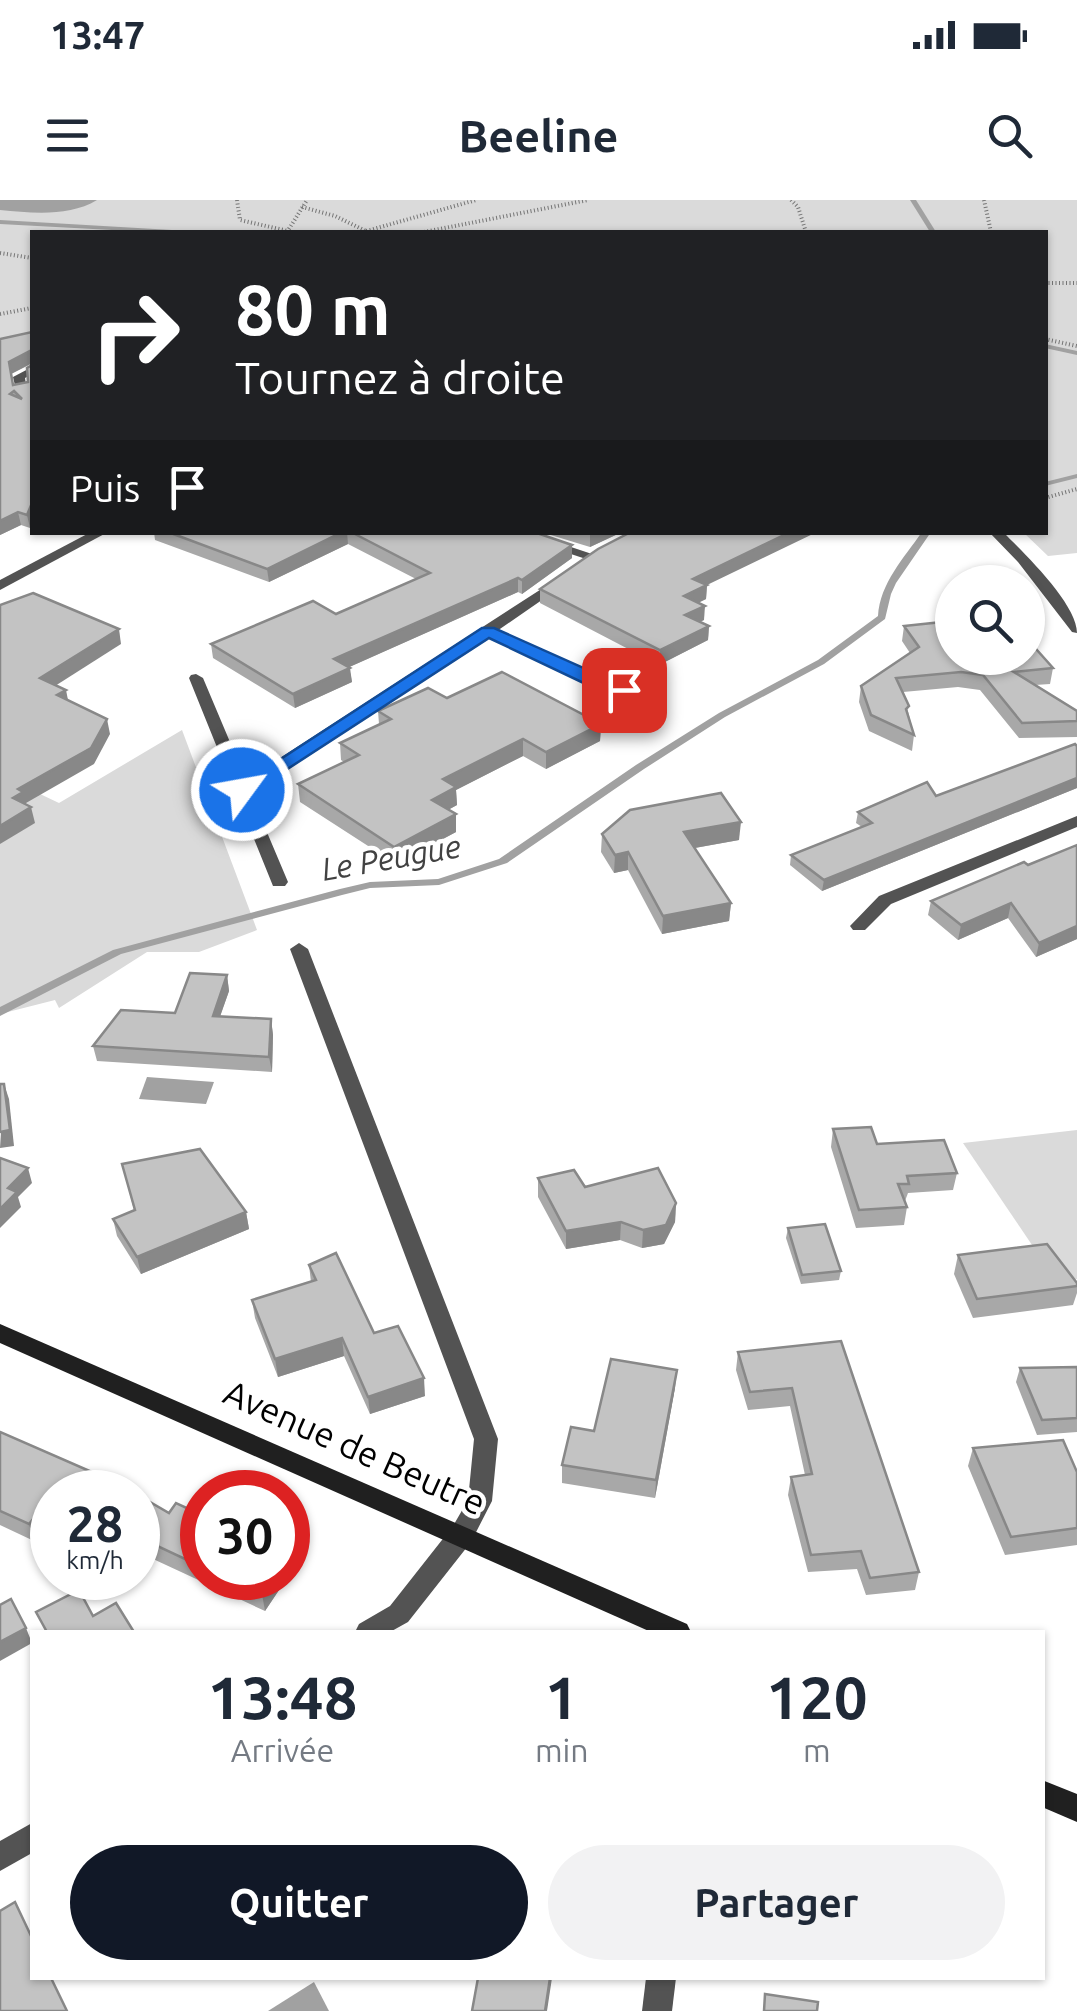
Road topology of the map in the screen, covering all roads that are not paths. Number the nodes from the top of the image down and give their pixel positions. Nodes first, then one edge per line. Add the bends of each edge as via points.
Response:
1 (30, 371) edge
2 (0, 374) edge
3 (19, 376) junction
4 (21, 392) edge
5 (96, 535) edge
6 (520, 535) edge
7 (998, 535) edge
8 (609, 548) edge
9 (592, 556) junction
10 (0, 586) edge
11 (1077, 628) edge
12 (488, 632) junction
13 (196, 678) dead end
14 (651, 697) dead end
15 (242, 790) junction
16 (1077, 821) edge
17 (279, 882) dead end
18 (859, 926) dead end
19 (299, 948) dead end
20 (0, 1333) edge
21 (462, 1534) junction
22 (371, 1630) edge
23 (674, 1630) edge
24 (1045, 1794) edge
25 (1077, 1808) edge
26 (30, 1838) edge
27 (0, 1856) edge
28 (660, 1980) edge
29 (657, 2011) edge

1 - 3 street
2 - 3 street
3 - 4 street
5 - 10 street
6 - 9 street
7 - 11 street
8 - 9 street
9 - 12 street
12 - 14 street via 598,683
12 - 15 street
13 - 15 street
15 - 17 street
16 - 18 street via 886,900
19 - 21 street via 486,1439 480,1501
20 - 21 street, Avenue de Beutre
21 - 22 street via 399,1614
21 - 23 street, Avenue de Beutre
24 - 25 street
26 - 27 street
28 - 29 street

